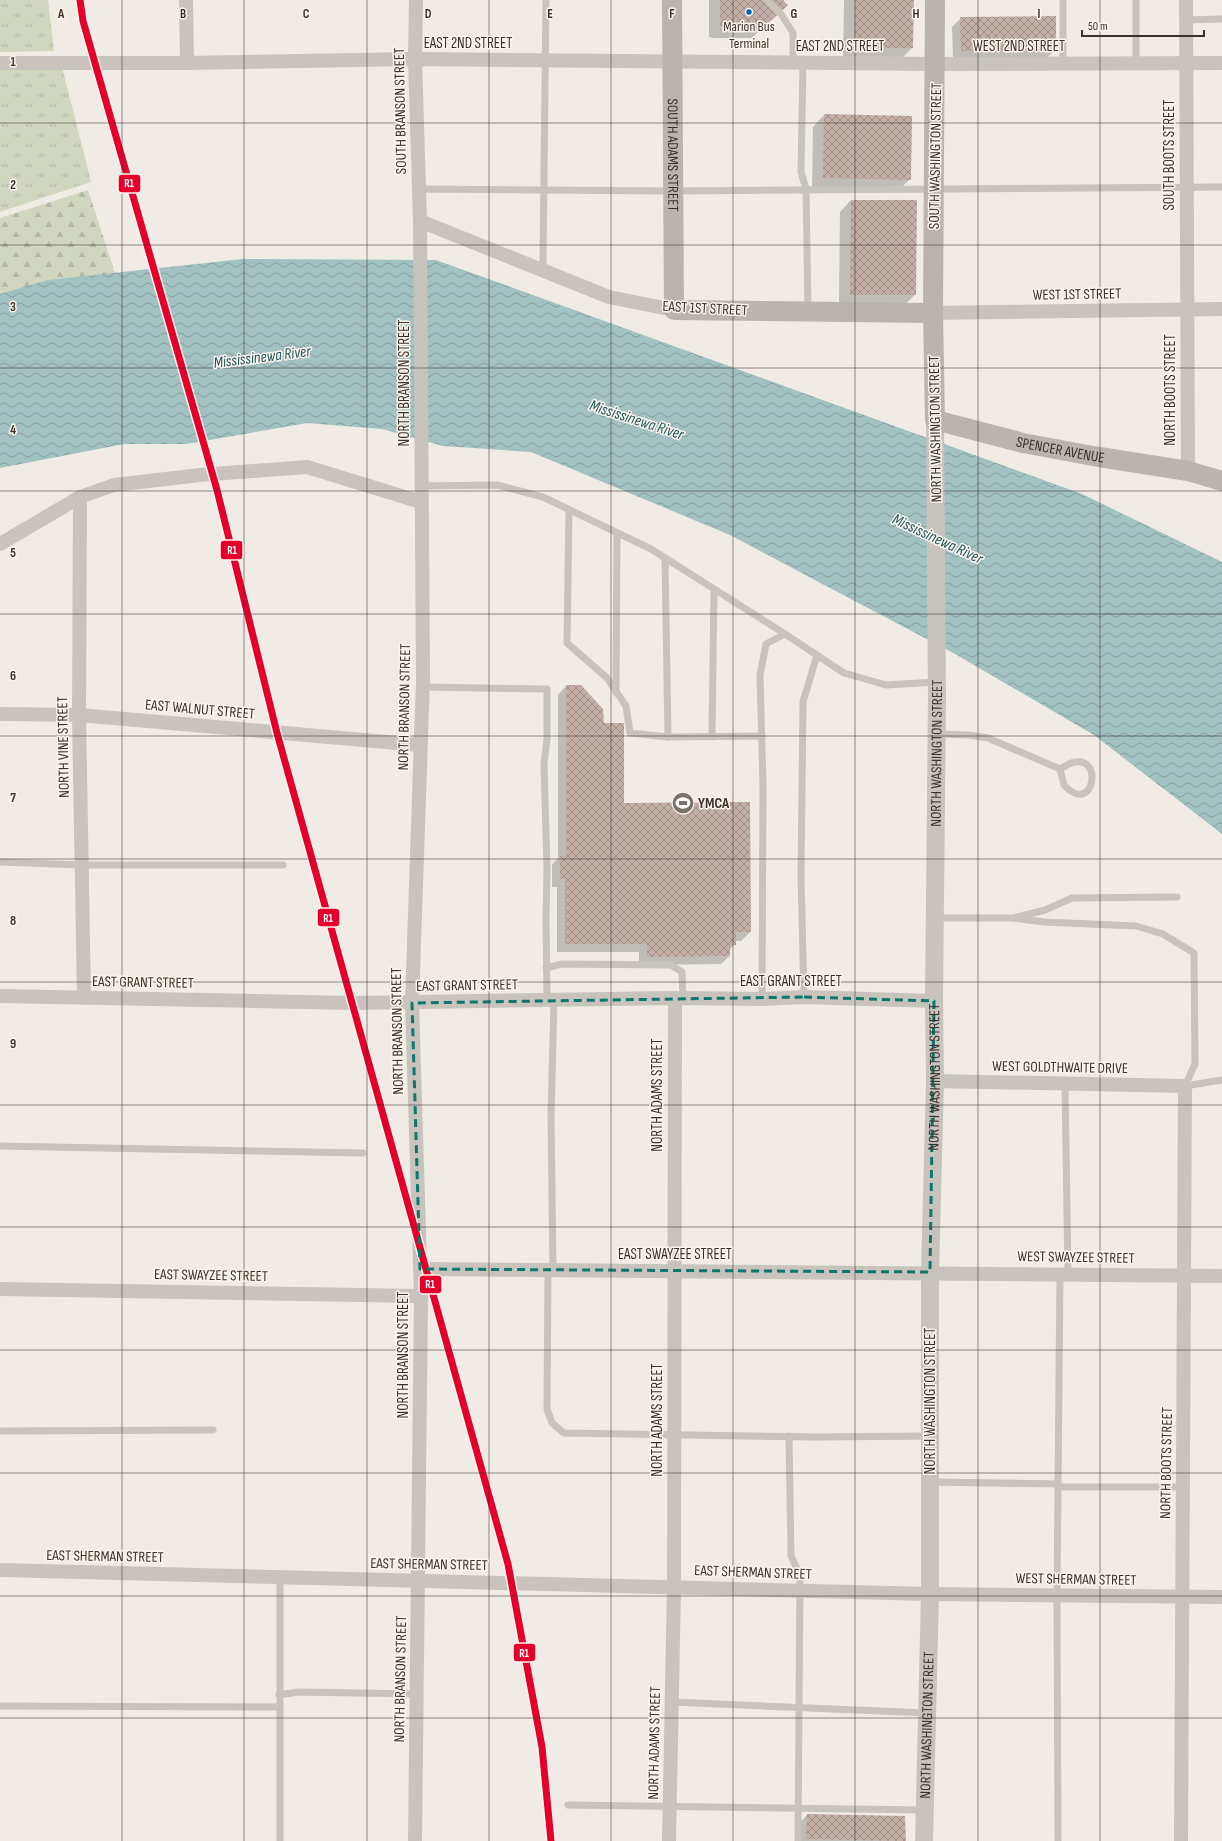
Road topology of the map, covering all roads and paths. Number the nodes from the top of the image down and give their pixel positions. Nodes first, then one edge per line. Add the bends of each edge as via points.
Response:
1 (186, 0) edge
2 (416, 0) edge
3 (546, 0) edge
4 (672, 0) edge
5 (767, 0) edge
6 (935, 0) edge
7 (1063, 0) edge
8 (1136, 0) edge
9 (1186, 0) edge
10 (1222, 19) edge
11 (1186, 20) junction
12 (415, 59) junction
13 (546, 60) junction
14 (672, 62) junction
15 (0, 63) edge
16 (187, 63) junction
17 (798, 63) junction
18 (1063, 63) junction
19 (1136, 63) junction
20 (1186, 63) junction
21 (1222, 63) edge
22 (936, 64) junction
23 (1186, 187) junction
24 (1222, 187) edge
25 (934, 188) junction
26 (419, 189) junction
27 (545, 189) junction
28 (806, 189) junction
29 (673, 190) junction
30 (420, 221) junction
31 (545, 272) junction
32 (1222, 309) edge
33 (674, 310) junction
34 (1187, 310) junction
35 (808, 311) junction
36 (933, 313) junction
37 (935, 420) junction
38 (1188, 471) junction
39 (422, 480) junction
40 (1222, 481) edge
41 (80, 497) junction
42 (420, 502) junction
43 (569, 510) junction
44 (618, 533) junction
45 (0, 544) edge
46 (665, 558) junction
47 (714, 589) junction
48 (785, 634) junction
49 (816, 655) junction
50 (937, 682) junction
51 (422, 687) junction
52 (616, 693) junction
53 (0, 714) edge
54 (79, 715) junction
55 (937, 734) junction
56 (762, 736) junction
57 (668, 737) junction
58 (712, 737) junction
59 (420, 745) junction
60 (1060, 769) junction
61 (0, 862) edge
62 (82, 865) junction
63 (283, 865) dead end
64 (1177, 897) dead end
65 (935, 918) junction
66 (1013, 918) junction
67 (546, 968) junction
68 (0, 996) edge
69 (84, 997) junction
70 (804, 997) junction
71 (679, 998) junction
72 (762, 999) junction
73 (550, 1000) junction
74 (934, 1001) junction
75 (412, 1003) junction
76 (1222, 1080) edge
77 (935, 1081) junction
78 (1065, 1084) junction
79 (1185, 1086) junction
80 (0, 1146) edge
81 (363, 1153) dead end
82 (420, 1269) junction
83 (551, 1270) junction
84 (674, 1271) junction
85 (930, 1272) junction
86 (1064, 1274) junction
87 (1185, 1275) junction
88 (1222, 1276) edge
89 (0, 1288) edge
90 (421, 1296) junction
91 (213, 1430) dead end
92 (0, 1431) edge
93 (674, 1435) junction
94 (789, 1436) junction
95 (930, 1436) junction
96 (930, 1482) junction
97 (1058, 1485) junction
98 (1183, 1486) junction
99 (0, 1570) edge
100 (280, 1577) junction
101 (418, 1581) junction
102 (674, 1587) junction
103 (800, 1591) junction
104 (930, 1594) junction
105 (1057, 1595) junction
106 (1182, 1597) junction
107 (1222, 1597) edge
108 (417, 1694) junction
109 (279, 1695) junction
110 (672, 1702) junction
111 (0, 1706) edge
112 (279, 1707) junction
113 (799, 1708) junction
114 (927, 1713) junction
115 (568, 1805) dead end
116 (670, 1806) junction
117 (798, 1808) junction
118 (925, 1810) junction
119 (280, 1841) edge
120 (415, 1841) edge
121 (669, 1841) edge
122 (798, 1841) edge
123 (924, 1841) edge
124 (1058, 1841) edge
125 (1181, 1841) edge

1 - 16 street
2 - 12 street, SOUTH BRANSON STREET
3 - 13 lane
4 - 14 main road, SOUTH ADAMS STREET
5 - 17 lane via 781,14 793,33
6 - 22 main road, SOUTH WASHINGTON STREET
7 - 18 lane
8 - 19 lane
9 - 11 street, SOUTH BOOTS STREET
10 - 11 lane
11 - 20 street, SOUTH BOOTS STREET
12 - 13 street, EAST 2ND STREET
12 - 16 street, EAST 2ND STREET
12 - 26 street, SOUTH BRANSON STREET
13 - 14 street, EAST 2ND STREET
13 - 27 lane
14 - 17 street, EAST 2ND STREET
14 - 29 main road, SOUTH ADAMS STREET
15 - 16 street, EAST 2ND STREET
17 - 22 street, EAST 2ND STREET
17 - 28 lane via 801,172
18 - 19 street, WEST 2ND STREET
18 - 22 street, WEST 2ND STREET
19 - 20 street, WEST 2ND STREET
20 - 21 street, WEST 2ND STREET
20 - 23 street, SOUTH BOOTS STREET
22 - 25 main road, SOUTH WASHINGTON STREET
23 - 24 lane
23 - 25 lane
23 - 34 street, SOUTH BOOTS STREET
25 - 28 lane
25 - 36 main road, SOUTH WASHINGTON STREET
26 - 27 lane
26 - 30 street, SOUTH BRANSON STREET
27 - 29 lane
27 - 31 lane
28 - 29 lane
28 - 35 lane
29 - 33 main road, SOUTH ADAMS STREET
30 - 31 street, EAST 1ST STREET
30 - 39 street, NORTH BRANSON STREET
31 - 33 street, EAST 1ST STREET via 609,297
32 - 34 street, WEST 1ST STREET
33 - 35 main road, EAST 1ST STREET
34 - 36 street, WEST 1ST STREET
34 - 38 street, NORTH BOOTS STREET
35 - 36 main road, EAST 1ST STREET
36 - 37 main road, NORTH WASHINGTON STREET
37 - 38 main road, SPENCER AVENUE via 1046,447
37 - 50 street, NORTH WASHINGTON STREET
38 - 40 main road, SPENCER AVENUE
39 - 42 street, NORTH BRANSON STREET
39 - 43 lane via 497,485 543,497
41 - 42 street via 114,485 307,467
41 - 45 street
41 - 54 street, NORTH VINE STREET
42 - 51 street, NORTH BRANSON STREET
43 - 44 lane
43 - 52 lane via 567,643 607,678
44 - 46 lane
44 - 52 lane
46 - 47 lane
46 - 57 lane
47 - 48 lane
47 - 58 lane
48 - 49 lane
48 - 56 lane via 766,644 760,675
49 - 50 lane via 844,672 886,685
49 - 70 lane via 804,702 801,876
50 - 55 street, NORTH WASHINGTON STREET
51 - 59 street, NORTH BRANSON STREET
51 - 67 lane via 547,689 544,764
52 - 57 lane via 626,706 630,733
53 - 54 street, EAST WALNUT STREET
54 - 59 street, EAST WALNUT STREET
54 - 62 street, NORTH VINE STREET
55 - 60 lane via 968,734 988,738
55 - 65 street, NORTH WASHINGTON STREET
56 - 58 lane
56 - 72 lane
57 - 58 lane
59 - 75 street, NORTH BRANSON STREET
60 - 60 lane via 1068,790 1075,794 1090,789 1093,781 1088,766 1081,762 1071,762
61 - 62 lane
62 - 63 lane
62 - 69 street, NORTH VINE STREET
64 - 66 lane via 1072,898 1045,910
65 - 66 lane
65 - 74 street, NORTH WASHINGTON STREET
66 - 79 lane via 1136,926 1163,934 1194,953 1194,1064
67 - 71 lane via 562,964 671,965 682,972
67 - 73 lane
68 - 69 street, EAST GRANT STREET
69 - 75 street, EAST GRANT STREET
70 - 72 street, EAST GRANT STREET
70 - 74 street, EAST GRANT STREET
71 - 72 street, EAST GRANT STREET
71 - 73 street, EAST GRANT STREET
71 - 84 street, NORTH ADAMS STREET
73 - 75 street, EAST GRANT STREET
73 - 83 lane
74 - 77 street, NORTH WASHINGTON STREET
75 - 82 street, NORTH BRANSON STREET
76 - 79 lane
77 - 78 street, WEST GOLDTHWAITE DRIVE
77 - 85 street, NORTH WASHINGTON STREET
78 - 79 street, WEST GOLDTHWAITE DRIVE
78 - 86 lane
79 - 87 street, NORTH BOOTS STREET
80 - 81 lane
82 - 83 street, EAST SWAYZEE STREET
82 - 90 street, NORTH BRANSON STREET
83 - 84 street, EAST SWAYZEE STREET
83 - 93 lane via 547,1409 552,1423 564,1433
84 - 85 street, EAST SWAYZEE STREET
84 - 93 street, NORTH ADAMS STREET
85 - 86 street, WEST SWAYZEE STREET
85 - 95 street, NORTH WASHINGTON STREET
86 - 87 street, WEST SWAYZEE STREET
86 - 97 lane
87 - 88 street, WEST SWAYZEE STREET
87 - 98 street, NORTH BOOTS STREET
89 - 90 street, EAST SWAYZEE STREET
90 - 101 street, NORTH BRANSON STREET
91 - 92 lane
93 - 94 lane
93 - 102 street, NORTH ADAMS STREET
94 - 95 lane
94 - 103 lane via 791,1556 800,1575
95 - 96 street, NORTH WASHINGTON STREET
96 - 97 lane
96 - 104 street, NORTH WASHINGTON STREET
97 - 98 lane
97 - 105 lane
98 - 106 street, NORTH BOOTS STREET
99 - 100 street, EAST SHERMAN STREET
100 - 101 street, EAST SHERMAN STREET
100 - 109 lane
101 - 102 street, EAST SHERMAN STREET
101 - 108 street, NORTH BRANSON STREET
102 - 103 street, EAST SHERMAN STREET
102 - 110 street, NORTH ADAMS STREET
103 - 104 street, EAST SHERMAN STREET
103 - 113 lane
104 - 105 street, WEST SHERMAN STREET
104 - 114 street, NORTH WASHINGTON STREET
105 - 106 street, WEST SHERMAN STREET
105 - 124 lane
106 - 107 street, WEST SHERMAN STREET
106 - 125 street, NORTH BOOTS STREET
108 - 109 lane via 298,1692
108 - 120 street, NORTH BRANSON STREET
109 - 112 lane
110 - 113 lane
110 - 116 street, NORTH ADAMS STREET
111 - 112 lane
112 - 119 lane
113 - 114 lane
113 - 117 lane
114 - 118 street, NORTH WASHINGTON STREET
115 - 116 lane
116 - 117 lane
116 - 121 street, NORTH ADAMS STREET
117 - 118 lane
117 - 122 lane
118 - 123 street, NORTH WASHINGTON STREET

